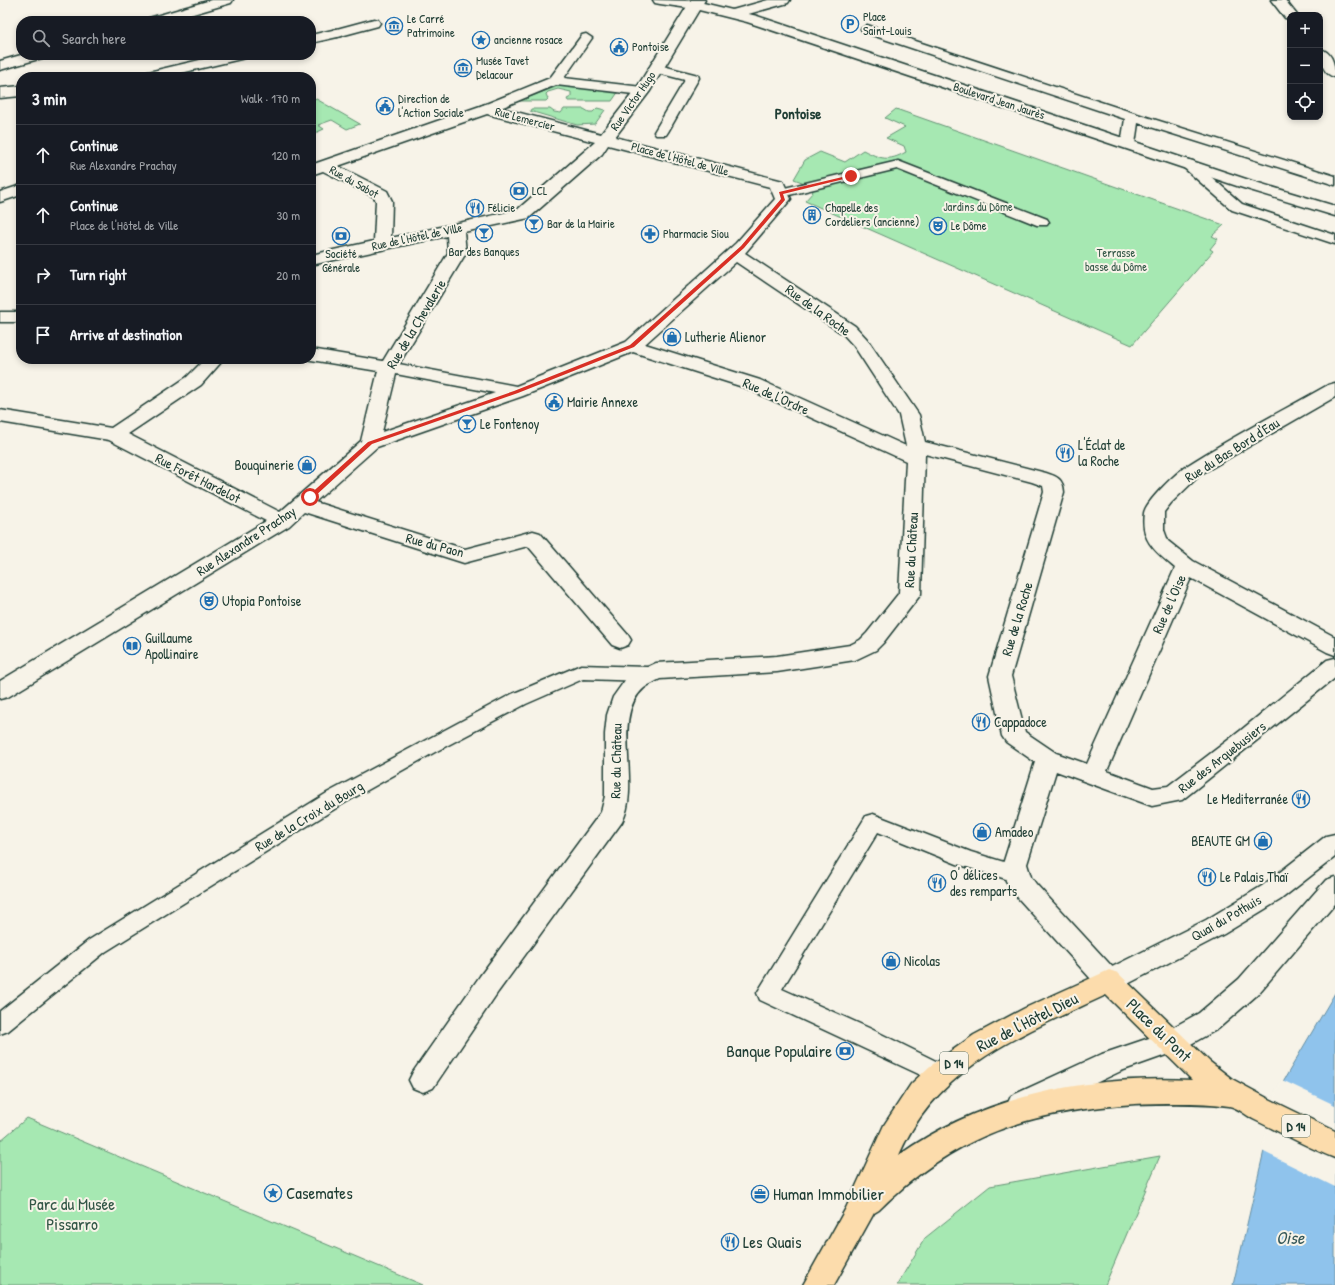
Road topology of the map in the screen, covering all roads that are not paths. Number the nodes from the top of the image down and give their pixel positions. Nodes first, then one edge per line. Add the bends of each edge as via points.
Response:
1 (226, 0) edge
2 (660, 0) edge
3 (782, 0) edge
4 (1278, 0) edge
5 (693, 2) edge
6 (1288, 12) edge
7 (734, 14) junction
8 (171, 16) edge
9 (374, 23) dead end
10 (867, 29) dead end
11 (337, 33) joint
12 (316, 37) edge
13 (586, 38) dead end
14 (1323, 58) edge
15 (20, 60) edge
16 (218, 60) edge
17 (0, 66) edge
18 (656, 68) junction
19 (167, 72) edge
20 (1335, 73) edge
21 (555, 81) junction
22 (16, 91) edge
23 (642, 91) junction
24 (0, 93) edge
25 (486, 109) junction
26 (1132, 117) junction
27 (661, 132) dead end
28 (605, 140) junction
29 (1128, 144) junction
30 (1188, 164) junction
31 (318, 168) edge
32 (1335, 181) edge
33 (16, 192) edge
34 (781, 193) junction
35 (0, 197) edge
36 (1335, 212) edge
37 (1042, 222) dead end
38 (455, 229) junction
39 (1335, 240) edge
40 (382, 245) junction
41 (735, 254) junction
42 (316, 259) edge
43 (0, 317) edge
44 (16, 317) edge
45 (632, 346) junction
46 (316, 356) edge
47 (210, 364) edge
48 (388, 367) junction
49 (1335, 389) edge
50 (516, 392) junction
51 (0, 416) edge
52 (114, 435) junction
53 (370, 443) junction
54 (916, 452) junction
55 (302, 505) junction
56 (282, 520) junction
57 (1186, 566) junction
58 (620, 640) dead end
59 (1335, 647) edge
60 (1335, 666) edge
61 (646, 674) junction
62 (0, 691) edge
63 (1048, 759) junction
64 (1094, 775) junction
65 (1335, 844) edge
66 (1016, 874) junction
67 (1335, 887) edge
68 (1109, 981) junction
69 (0, 1024) edge
70 (1171, 1041) junction
71 (940, 1074) junction
72 (424, 1080) dead end
73 (1233, 1094) junction
74 (1005, 1113) junction
75 (1335, 1145) edge
76 (860, 1209) junction
77 (818, 1285) edge

1 - 8 street
2 - 5 street, Boulevard Jean Jaurès
3 - 7 street
4 - 6 street
5 - 7 street, Boulevard Jean Jaurès
5 - 18 street, Rue Victor Hugo
7 - 29 street, Boulevard Jean Jaurès
9 - 11 lane
10 - 26 lane
11 - 12 street
13 - 21 lane
14 - 20 street
15 - 17 street
16 - 19 street
18 - 23 street, Rue Victor Hugo
18 - 27 lane via 693,78
21 - 23 lane
21 - 25 lane
22 - 24 street
23 - 28 street, Rue Victor Hugo
25 - 28 street, Rue Lemercier
25 - 31 street, Rue Lemercier
26 - 29 lane
26 - 32 lane
28 - 34 street, Place de l'Hôtel de Ville via 777,184
28 - 38 street, Rue de l'Hôtel de Ville via 596,151 523,214
29 - 30 street, Boulevard Jean Jaurès
30 - 36 street, Boulevard Jean Jaurès
30 - 39 lane via 1237,207
31 - 40 street, Rue du Sabot via 381,194 384,201
33 - 35 street
34 - 37 lane via 898,165
34 - 41 street via 783,199
38 - 40 street, Rue de l'Hôtel de Ville
38 - 48 street, Rue de la Chevalerie via 457,253
40 - 42 street, Rue de l'Hôtel de Ville
41 - 45 street, Rue Alexandre Prachay
41 - 54 street, Rue de la Roche via 849,330 861,343 909,415
43 - 44 street
45 - 50 street, Rue Alexandre Prachay
45 - 54 street, Rue de l'Ordre via 753,384
46 - 48 street
47 - 52 street via 194,381
48 - 50 street
48 - 53 street, Rue de la Chevalerie
49 - 57 street, Rue du Bas Bord d'Eau via 1194,470 1164,498 1154,512 1154,530 1159,544
50 - 53 street, Rue Alexandre Prachay
51 - 52 street, Rue Forêt Hardelot
52 - 56 street, Rue Forêt Hardelot
53 - 55 street, Rue Alexandre Prachay
54 - 61 street, Rue du Château via 910,594 868,645 855,652 777,664 656,671
54 - 63 street, Rue de la Roche via 1039,477 1053,483 1054,492 1000,676 1014,736
55 - 56 street, Rue Alexandre Prachay
55 - 58 street, Rue du Paon via 464,556 533,538
56 - 62 street, Rue Alexandre Prachay
57 - 59 street, Rue de l'Oise
57 - 64 street, Rue de l'Oise
60 - 64 street, Rue des Arquebusiers via 1174,794 1152,797
61 - 69 lane, Rue de la Croix du Bourg via 581,672 519,699 428,746 334,799 97,946
61 - 72 street, Rue du Château via 631,689 617,715 618,792 613,815 489,984
63 - 64 street, Rue des Arquebusiers
63 - 66 street via 1015,864
65 - 68 street, Quai du Pothuis via 1270,892 1215,927
66 - 68 street, Place du Pont via 1027,891
66 - 71 lane via 965,858 873,822 768,994 861,1035
67 - 70 street via 1267,969 1245,990 1211,1018 1184,1036
68 - 70 main road, Place du Pont / D 14
68 - 71 main road, Rue de l'Hôtel Dieu / D 14 via 1005,1033 971,1052
70 - 73 main road, Place du Pont / D 14 via 1213,1081
70 - 74 street, Rue de l'Hôtel Dieu via 1085,1074
71 - 76 main road, Rue de l'Hôtel Dieu / D 14 via 911,1106 894,1134
73 - 74 main road, Rue de l'Hôtel Dieu / D 14 via 1114,1094 1061,1101
73 - 75 main road, Place du Pont / D 14
74 - 76 main road, Rue de l'Hôtel Dieu / D 14 via 958,1134 912,1162
76 - 77 main road, Rue de l'Hôtel Dieu / D 14

